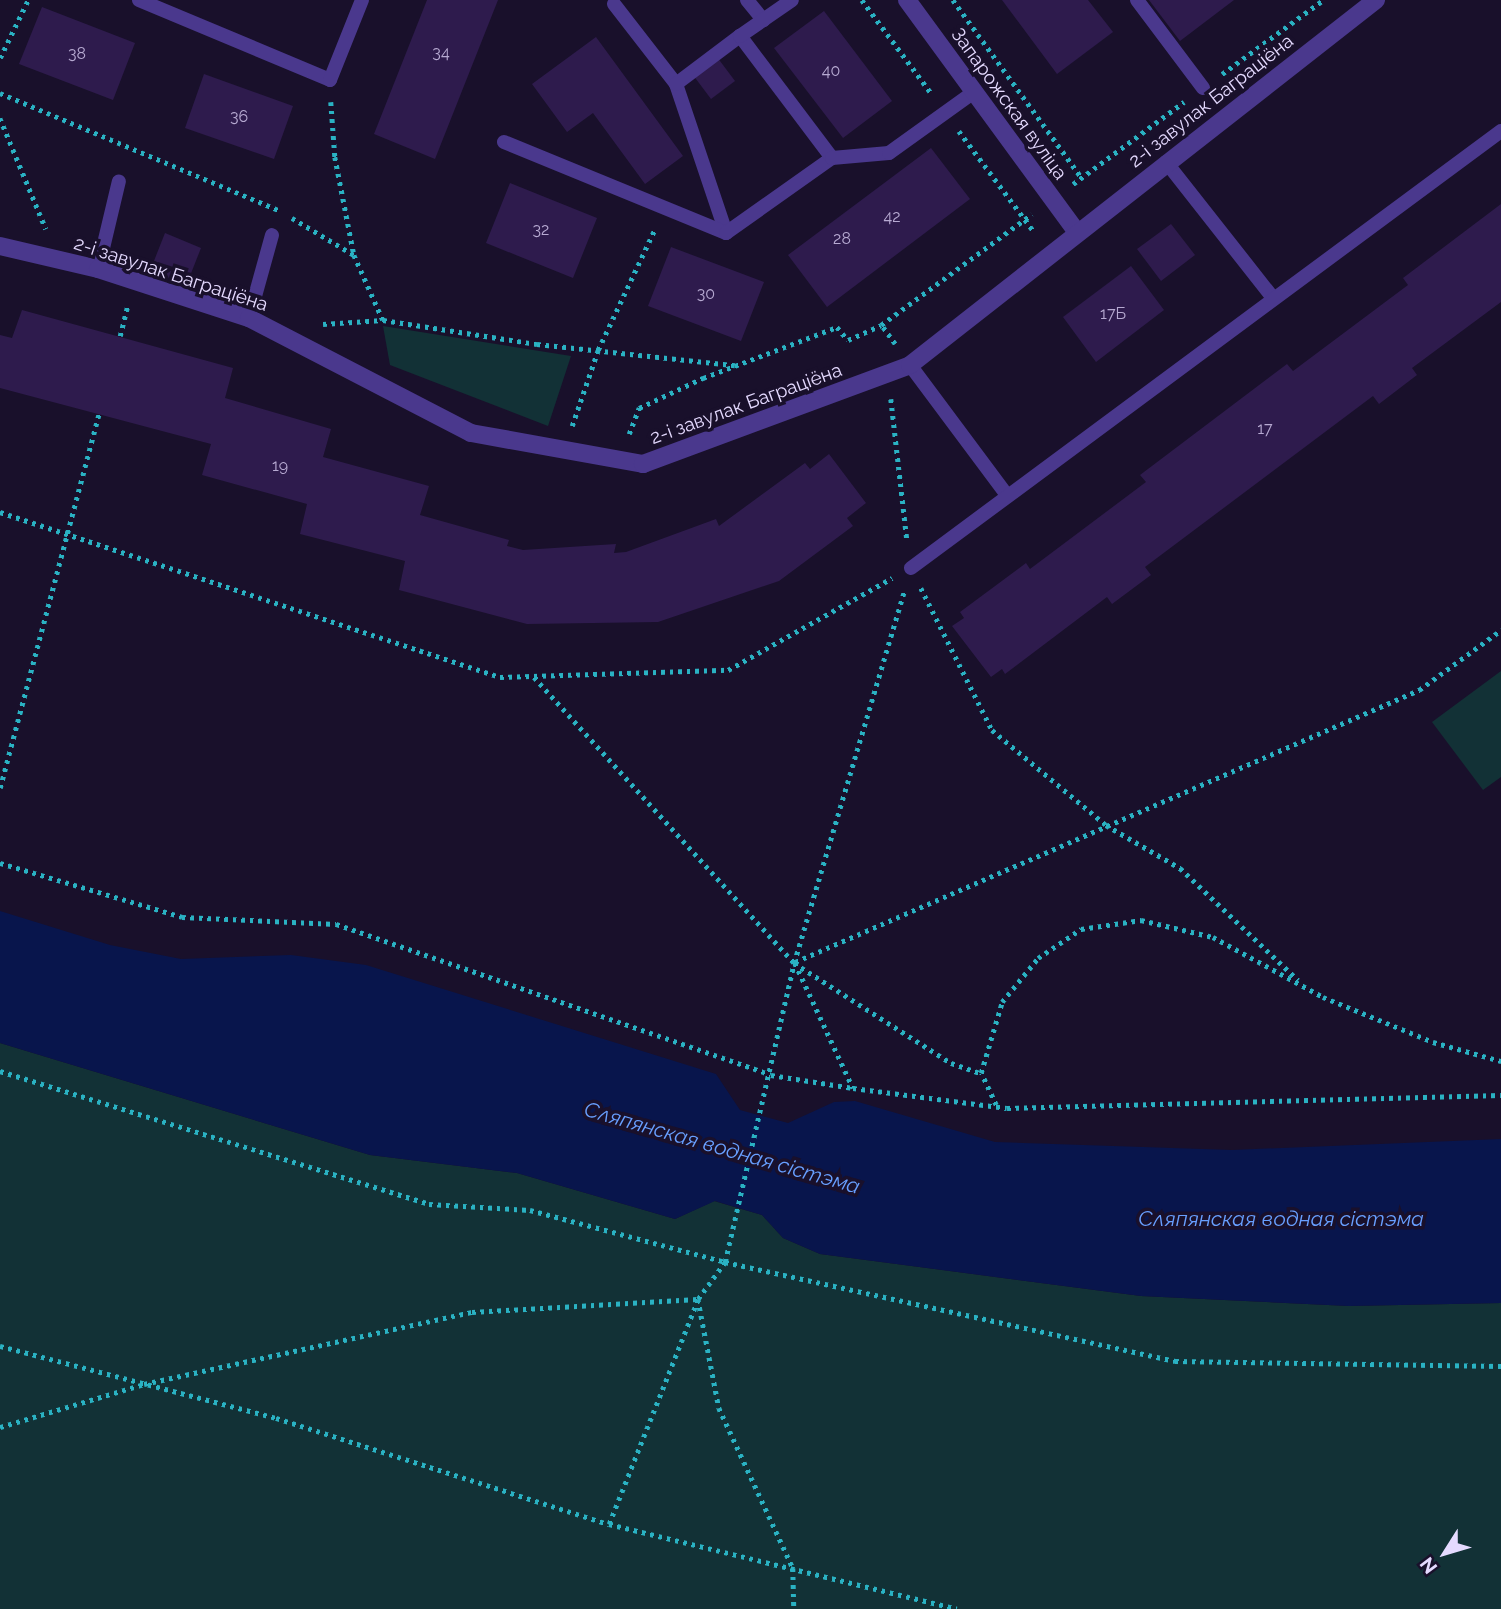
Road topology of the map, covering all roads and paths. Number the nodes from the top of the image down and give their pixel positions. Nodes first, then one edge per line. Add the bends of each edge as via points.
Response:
1 (28, 0) edge
2 (139, 0) edge
3 (362, 0) edge
4 (747, 0) edge
5 (792, 0) edge
6 (907, 0) edge
7 (953, 0) edge
8 (1137, 0) edge
9 (1323, 0) edge
10 (1376, 0) edge
11 (614, 4) dead end
12 (763, 20) junction
13 (740, 36) junction
14 (0, 58) edge
15 (330, 80) junction
16 (676, 84) junction
17 (1203, 88) junction
18 (974, 92) junction
19 (0, 93) edge
20 (0, 118) edge
21 (1501, 131) edge
22 (504, 142) dead end
23 (832, 158) junction
24 (1166, 162) junction
25 (1081, 177) junction
26 (119, 181) dead end
27 (1053, 199) junction
28 (664, 208) junction
29 (1077, 232) junction
30 (726, 233) junction
31 (272, 235) dead end
32 (0, 246) edge
33 (354, 256) junction
34 (44, 257) junction
35 (98, 269) junction
36 (1273, 298) junction
37 (249, 318) junction
38 (383, 320) junction
39 (881, 325) junction
40 (332, 334) dead end
41 (598, 350) junction
42 (738, 365) junction
43 (910, 365) junction
44 (890, 389) dead end
45 (99, 414) dead end
46 (619, 435) dead end
47 (567, 439) dead end
48 (1006, 494) junction
49 (0, 512) edge
50 (71, 533) junction
51 (911, 568) junction
52 (1501, 631) edge
53 (534, 676) junction
54 (0, 788) edge
55 (1106, 825) junction
56 (0, 863) edge
57 (794, 962) junction
58 (1298, 980) junction
59 (1501, 1061) edge
60 (0, 1071) edge
61 (981, 1073) junction
62 (771, 1075) junction
63 (853, 1088) junction
64 (1501, 1095) edge
65 (997, 1105) junction
66 (725, 1262) junction
67 (698, 1299) junction
68 (0, 1346) edge
69 (1501, 1366) edge
70 (144, 1384) junction
71 (0, 1427) edge
72 (609, 1524) junction
73 (793, 1568) junction
74 (794, 1609) edge
75 (957, 1609) edge

1 - 14 path
2 - 15 lane
3 - 15 lane
4 - 12 lane
5 - 12 lane
6 - 18 street, Запарожская вуліца
7 - 25 path
8 - 17 lane
9 - 17 path
10 - 24 street, 2-і завулак Баграціёна
11 - 16 lane
12 - 13 lane
13 - 16 lane
13 - 23 lane
15 - 33 path via 335,157
16 - 30 lane
17 - 25 path
18 - 23 lane via 889,153
18 - 27 street, Запарожская вуліца
19 - 33 path via 73,128 266,202
20 - 34 path via 47,221
21 - 36 lane
22 - 28 lane
23 - 30 lane
24 - 29 street, 2-і завулак Баграціёна
24 - 36 lane
25 - 27 path
26 - 35 lane
27 - 29 street, Запарожская вуліца
27 - 39 path
28 - 30 lane
28 - 41 path
29 - 43 street, 2-і завулак Баграціёна
31 - 37 lane
32 - 34 street, 2-і завулак Баграціёна
33 - 38 path
34 - 35 street, 2-і завулак Баграціёна
35 - 37 street, 2-і завулак Баграціёна
36 - 48 lane
37 - 43 street, 2-і завулак Баграціёна via 471,433 643,464
38 - 40 path via 323,324
38 - 41 path
39 - 42 path via 848,340 837,327
39 - 43 path
41 - 42 path
41 - 47 path
42 - 46 path via 639,408 632,433
43 - 48 lane
44 - 51 path
45 - 50 path
48 - 51 lane
49 - 50 path
50 - 53 path via 500,677
50 - 54 path
51 - 53 path via 728,670
51 - 55 path via 992,730
51 - 57 path
52 - 55 path via 1419,690
53 - 57 path
55 - 57 path
55 - 58 path via 1180,868
56 - 62 path via 181,917 336,924
57 - 61 path via 951,1063
57 - 62 path
57 - 63 path
58 - 59 path via 1323,997 1433,1042
58 - 61 path via 1213,937 1142,920 1081,929 1038,958 1002,1002
60 - 66 path via 429,1204 530,1210
61 - 65 path
62 - 63 path
62 - 66 path
63 - 65 path
64 - 65 path
66 - 67 path
66 - 69 path via 1175,1361
67 - 70 path via 472,1312
67 - 72 path
67 - 73 path via 719,1408
68 - 70 path
70 - 71 path
70 - 72 path via 276,1418
72 - 73 path
73 - 74 path
73 - 75 path

